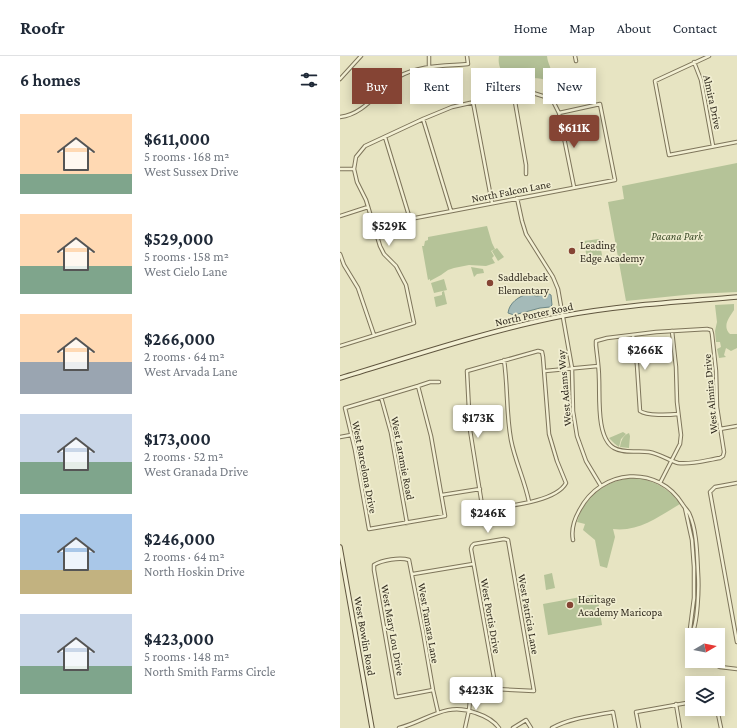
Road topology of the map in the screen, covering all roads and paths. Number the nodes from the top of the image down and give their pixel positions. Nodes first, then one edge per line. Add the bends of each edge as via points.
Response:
1 (361, 56) edge
2 (428, 56) edge
3 (468, 56) edge
4 (575, 56) edge
5 (709, 56) edge
6 (576, 60) dead end
7 (694, 62) junction
8 (429, 67) junction
9 (340, 79) edge
10 (535, 93) edge
11 (471, 102) edge
12 (472, 104) edge
13 (515, 104) edge
14 (559, 113) junction
15 (340, 117) edge
16 (422, 119) junction
17 (385, 137) junction
18 (737, 142) edge
19 (713, 146) junction
20 (340, 169) edge
21 (354, 169) junction
22 (526, 174) dead end
23 (574, 188) junction
24 (517, 198) junction
25 (492, 203) junction
26 (368, 207) junction
27 (451, 211) junction
28 (340, 216) edge
29 (340, 254) edge
30 (737, 297) edge
31 (563, 316) junction
32 (672, 331) junction
33 (374, 335) junction
34 (633, 335) junction
35 (340, 346) edge
36 (504, 360) junction
37 (598, 366) junction
38 (572, 368) junction
39 (545, 371) junction
40 (340, 378) edge
41 (439, 382) dead end
42 (418, 386) junction
43 (381, 397) junction
44 (678, 414) junction
45 (737, 426) edge
46 (720, 429) junction
47 (351, 435) junction
48 (340, 437) edge
49 (671, 460) junction
50 (660, 483) junction
51 (737, 483) edge
52 (601, 486) junction
53 (480, 489) junction
54 (442, 496) junction
55 (529, 502) junction
56 (407, 523) junction
57 (573, 540) dead end
58 (472, 546) joint
59 (340, 547) edge
60 (410, 560) joint
61 (474, 564) junction
62 (413, 574) junction
63 (690, 628) edge
64 (737, 642) edge
65 (725, 668) edge
66 (737, 669) edge
67 (496, 689) junction
68 (433, 690) junction
69 (685, 703) edge
70 (676, 704) junction
71 (469, 710) junction
72 (438, 712) junction
73 (718, 716) edge
74 (372, 728) edge
75 (399, 728) edge
76 (465, 728) edge
77 (499, 728) edge
78 (513, 728) edge
79 (531, 728) edge
80 (552, 728) edge
81 (616, 728) edge
82 (639, 728) edge
83 (680, 728) edge
84 (721, 728) edge

1 - 9 street
2 - 8 street
3 - 8 street via 468,64
4 - 6 street
5 - 7 street
7 - 19 street, Almira Drive
7 - 19 street via 655,81 669,155
8 - 15 street via 397,77 370,102 357,111
10 - 14 street via 549,98
11 - 16 street
12 - 25 street
13 - 22 street
14 - 23 street
14 - 23 street, North Falcon Lane via 600,104 615,180
16 - 17 street
16 - 27 street
17 - 21 street via 360,151
17 - 27 street, North Falcon Lane via 410,219
18 - 19 street
20 - 21 street
21 - 26 street via 354,175
23 - 24 street, North Falcon Lane
24 - 25 street, North Falcon Lane
24 - 31 street, West Adams Way via 526,234 556,284
25 - 27 street, North Falcon Lane
26 - 28 street
26 - 33 street via 380,246 396,266 406,285 414,323
29 - 33 street via 358,288
30 - 31 street, North Porter Road via 648,303
31 - 38 street, West Adams Way
31 - 40 street, North Porter Road via 503,329
32 - 34 street
32 - 44 street
32 - 46 street, West Almira Drive via 711,330
33 - 35 street
34 - 37 street via 596,341
34 - 44 street via 640,411 662,415
36 - 39 street via 542,352
36 - 53 street via 467,371 470,430
36 - 55 street via 508,424
37 - 38 street
37 - 49 street via 601,423 612,447 624,451 654,453
38 - 39 street
38 - 52 street, West Adams Way via 577,436 586,460
39 - 55 street via 549,434 566,483 545,498
41 - 42 street
42 - 43 street
42 - 54 street via 431,436
43 - 47 street, West Barcelona Drive via 344,408
43 - 56 street, West Laramie Road via 391,433
44 - 49 street via 681,440
45 - 46 street
46 - 49 street, West Almira Drive via 724,452 720,458 690,463
47 - 48 street
47 - 56 street, West Barcelona Drive via 369,529
49 - 50 street
50 - 52 street via 632,476 618,478
50 - 63 street via 675,494 685,508 690,528 694,559
51 - 64 street via 715,487 710,492
52 - 57 street via 587,498 580,509 573,529
53 - 54 street
53 - 55 street via 484,508
54 - 56 street via 445,516
58 - 61 street, West Portis Drive
58 - 67 street, West Patricia Lane via 508,540 534,691
59 - 74 street, West Bowlin Road
60 - 62 street, West Tamara Lane
60 - 68 street, West Mary Lou Drive via 404,558 374,565 396,697
61 - 62 street
61 - 67 street, West Portis Drive
62 - 68 street, West Tamara Lane
65 - 66 street
67 - 71 street via 475,688 471,691
68 - 72 street, West Tamara Lane
69 - 70 street
70 - 82 street via 636,712
70 - 83 street
71 - 72 street via 450,709
71 - 76 street
71 - 77 street via 484,716
72 - 75 street
73 - 84 street
78 - 79 street via 526,720
80 - 81 street via 573,719 612,712

